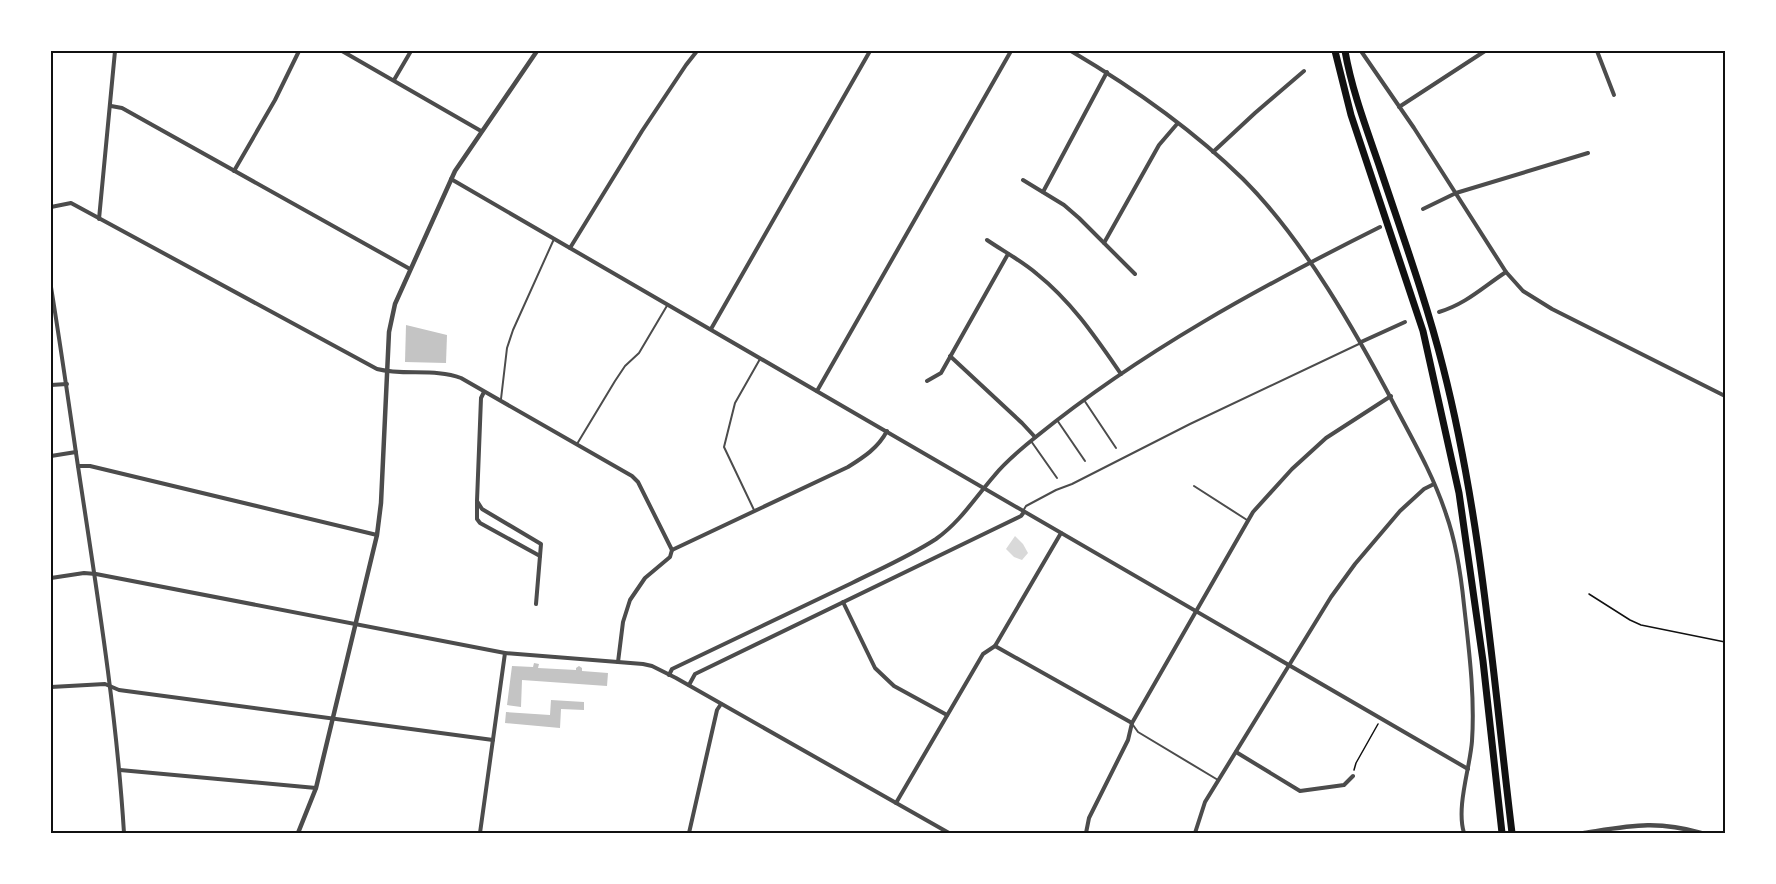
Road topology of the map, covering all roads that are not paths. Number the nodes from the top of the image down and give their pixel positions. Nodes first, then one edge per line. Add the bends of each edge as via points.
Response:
1 (116, 51) edge
2 (299, 51) edge
3 (342, 51) edge
4 (411, 51) edge
5 (537, 51) edge
6 (697, 51) edge
7 (870, 51) edge
8 (1011, 51) edge
9 (1071, 51) edge
10 (1335, 51) edge
11 (1345, 51) edge
12 (1362, 51) edge
13 (1485, 51) edge
14 (1597, 51) edge
15 (1304, 71) dead end
16 (1107, 72) junction
17 (394, 80) junction
18 (1614, 95) dead end
19 (111, 106) junction
20 (1399, 107) junction
21 (1177, 124) junction
22 (481, 131) junction
23 (1213, 152) junction
24 (1587, 153) dead end
25 (234, 171) junction
26 (451, 179) junction
27 (1023, 180) dead end
28 (1042, 192) junction
29 (1456, 193) junction
30 (51, 207) edge
31 (1423, 209) dead end
32 (99, 219) junction
33 (1380, 227) dead end
34 (554, 239) junction
35 (987, 240) dead end
36 (1104, 243) junction
37 (570, 248) junction
38 (1008, 254) junction
39 (1309, 262) junction
40 (410, 269) junction
41 (1506, 273) junction
42 (1135, 274) dead end
43 (51, 287) edge
44 (668, 304) junction
45 (1439, 312) dead end
46 (1405, 322) dead end
47 (711, 329) junction
48 (1361, 342) junction
49 (950, 356) junction
50 (761, 358) junction
51 (386, 371) junction
52 (1120, 374) junction
53 (927, 381) dead end
54 (67, 384) junction
55 (51, 386) edge
56 (816, 391) junction
57 (484, 392) junction
58 (1390, 396) junction
59 (1725, 396) edge
60 (500, 400) junction
61 (1084, 400) junction
62 (1057, 420) junction
63 (887, 431) junction
64 (1033, 439) junction
65 (576, 444) junction
66 (1116, 448) dead end
67 (76, 452) junction
68 (51, 456) edge
69 (1085, 461) dead end
70 (78, 466) junction
71 (1057, 478) dead end
72 (1434, 484) junction
73 (1194, 486) dead end
74 (984, 488) junction
75 (477, 501) junction
76 (754, 510) junction
77 (1024, 511) junction
78 (1249, 521) junction
79 (1061, 533) junction
80 (376, 535) junction
81 (672, 550) junction
82 (540, 556) junction
83 (96, 574) junction
84 (51, 578) edge
85 (843, 602) junction
86 (536, 604) dead end
87 (1196, 611) junction
88 (356, 624) junction
89 (994, 646) junction
90 (506, 654) junction
91 (618, 662) junction
92 (1289, 665) junction
93 (669, 675) junction
94 (688, 685) junction
95 (51, 687) edge
96 (111, 687) junction
97 (721, 704) junction
98 (947, 715) junction
99 (333, 718) junction
100 (1132, 723) junction
101 (493, 740) junction
102 (1236, 752) junction
103 (1468, 769) junction
104 (120, 770) junction
105 (1353, 776) road end
106 (1218, 780) junction
107 (316, 788) junction
108 (896, 803) junction
109 (1512, 829) edge
110 (1501, 830) edge
111 (124, 833) edge
112 (298, 833) edge
113 (480, 833) edge
114 (689, 833) edge
115 (949, 833) edge
116 (1086, 833) edge
117 (1195, 833) edge
118 (1464, 833) edge
119 (1584, 833) edge
120 (1701, 833) edge

1 - 19 street
2 - 25 street
3 - 17 street
4 - 17 street
5 - 22 street
6 - 37 street
7 - 47 street
8 - 56 street
9 - 16 street
10 - 110 highway via 1351,115 1423,332 1459,493 1483,661
11 - 109 highway via 1361,112 1426,307 1457,428 1484,579
12 - 20 street
13 - 20 street
14 - 18 street
15 - 23 street
16 - 21 street
16 - 28 street
17 - 22 street
19 - 25 street via 122,108
19 - 32 street
20 - 29 street
21 - 23 street
21 - 36 street via 1159,145
22 - 26 street
23 - 39 street via 1244,180
24 - 29 street
25 - 40 street
26 - 34 street
26 - 40 street
27 - 28 street
28 - 36 street via 1064,205
29 - 31 street
29 - 41 street
30 - 32 street via 71,203
32 - 51 street
33 - 39 street
34 - 37 street
34 - 60 lane via 510,339
35 - 38 street
36 - 42 street
37 - 44 street
38 - 49 street
38 - 52 street via 1038,275 1077,312
39 - 48 street
39 - 52 street via 1220,311
40 - 51 street via 388,332
41 - 45 street via 1467,301
41 - 59 street via 1523,291 1552,309
43 - 54 street
44 - 47 street
44 - 65 lane
46 - 48 street
47 - 50 street
48 - 58 street
48 - 77 lane via 1056,490 1026,506
49 - 53 street via 941,373
49 - 64 street via 1023,423
50 - 56 street
50 - 76 lane via 735,404 724,447
51 - 57 street via 456,376
51 - 80 street via 381,503
52 - 61 street
54 - 55 street
54 - 67 street
56 - 63 street
57 - 60 street
57 - 75 street
58 - 72 street
58 - 78 street via 1317,446 1292,469
60 - 65 street
61 - 62 street
61 - 66 lane
62 - 64 street
62 - 69 lane
63 - 74 street
63 - 76 street via 870,453 848,467
64 - 71 lane
64 - 74 street
65 - 81 street via 638,482
67 - 68 street
67 - 70 street
70 - 80 street
70 - 83 street
72 - 92 street via 1400,511 1355,564
72 - 103 street via 1450,526 1464,602 1473,705
73 - 78 lane
74 - 77 street
74 - 93 street via 953,525 920,549 672,669
75 - 82 street via 492,516 537,540 541,544
75 - 82 street via 480,523
76 - 81 street
77 - 79 street
77 - 85 street via 1021,516
78 - 87 street
79 - 87 street
79 - 89 street
80 - 88 street
81 - 91 street via 630,600 622,622
82 - 86 street
83 - 84 street
83 - 88 street
83 - 96 street
85 - 94 street via 695,674
85 - 98 street via 875,668 894,686
87 - 92 street
87 - 100 street
88 - 90 street
88 - 99 street
89 - 98 street via 983,654
89 - 100 street
90 - 91 street
90 - 101 street
91 - 93 street via 652,666
92 - 102 street
92 - 103 street
93 - 94 street
94 - 97 street
95 - 96 street
96 - 99 street
96 - 104 street
97 - 108 street
97 - 114 street
98 - 108 street
99 - 101 street
99 - 107 street
100 - 106 lane via 1138,732
100 - 116 street via 1128,740 1089,818
101 - 113 street
102 - 105 street via 1300,791 1344,785
102 - 106 street
103 - 118 street via 1461,816
104 - 107 street
104 - 111 street
106 - 117 street via 1202,809
107 - 112 street
108 - 115 street
119 - 120 street via 1660,824

